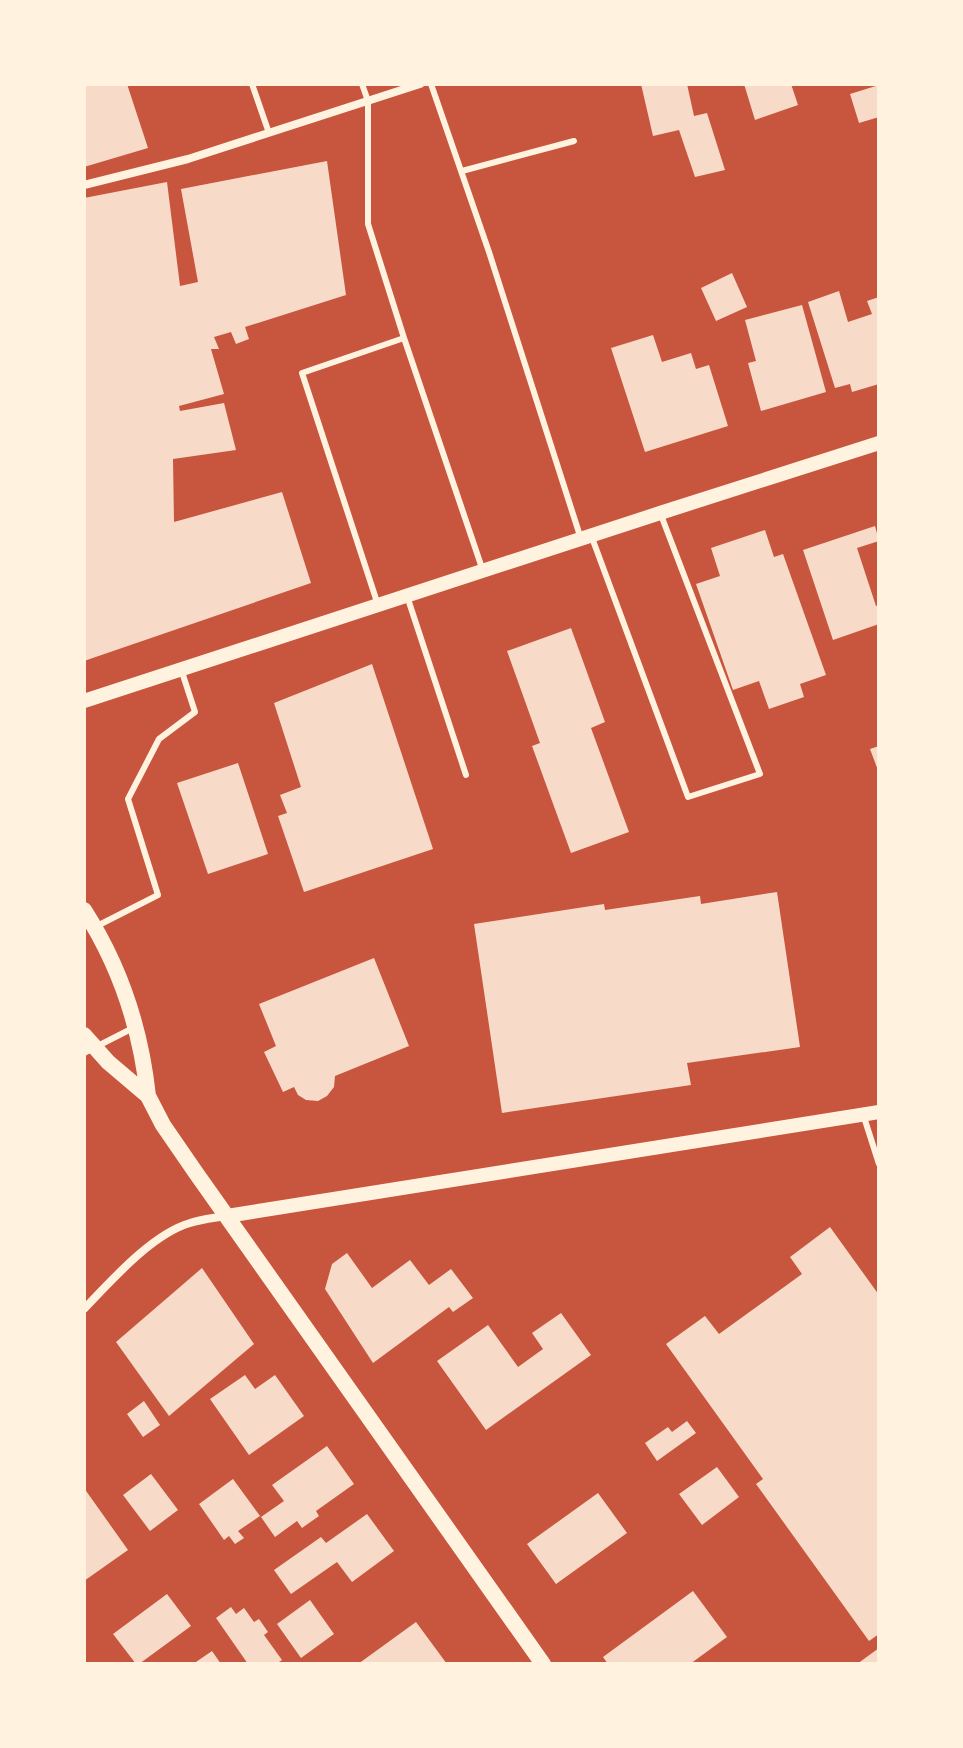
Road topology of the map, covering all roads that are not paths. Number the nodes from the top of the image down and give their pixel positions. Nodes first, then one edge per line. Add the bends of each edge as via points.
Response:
1 (252, 84) edge
2 (362, 84) edge
3 (420, 84) edge
4 (431, 84) edge
5 (368, 101) junction
6 (269, 133) junction
7 (574, 141) dead end
8 (462, 171) junction
9 (84, 185) edge
10 (404, 338) junction
11 (879, 443) edge
12 (660, 513) junction
13 (586, 537) junction
14 (483, 571) junction
15 (407, 596) junction
16 (378, 605) junction
17 (181, 669) junction
18 (84, 701) edge
19 (466, 775) dead end
20 (84, 903) edge
21 (84, 910) edge
22 (95, 927) junction
23 (136, 1026) junction
24 (87, 1045) edge
25 (148, 1096) junction
26 (879, 1112) edge
27 (863, 1114) junction
28 (879, 1164) edge
29 (227, 1216) junction
30 (84, 1309) edge
31 (543, 1664) edge

1 - 6 lane
2 - 5 lane
3 - 5 street
4 - 8 lane
5 - 6 street
5 - 10 lane via 368,224
6 - 9 street
7 - 8 lane
8 - 13 lane
10 - 14 lane
10 - 16 lane via 302,373
11 - 12 street
12 - 13 street
12 - 13 lane via 760,774 688,797
13 - 14 street
14 - 15 street
15 - 16 street
15 - 19 lane
16 - 17 street
17 - 18 street
17 - 22 lane via 195,712 159,739 128,799 158,895
20 - 22 main road
21 - 22 main road
22 - 23 main road
23 - 24 lane
23 - 25 main road
24 - 25 main road
25 - 29 main road
26 - 27 street
27 - 28 lane
27 - 29 street
29 - 30 street via 190,1222 168,1233
29 - 31 main road

